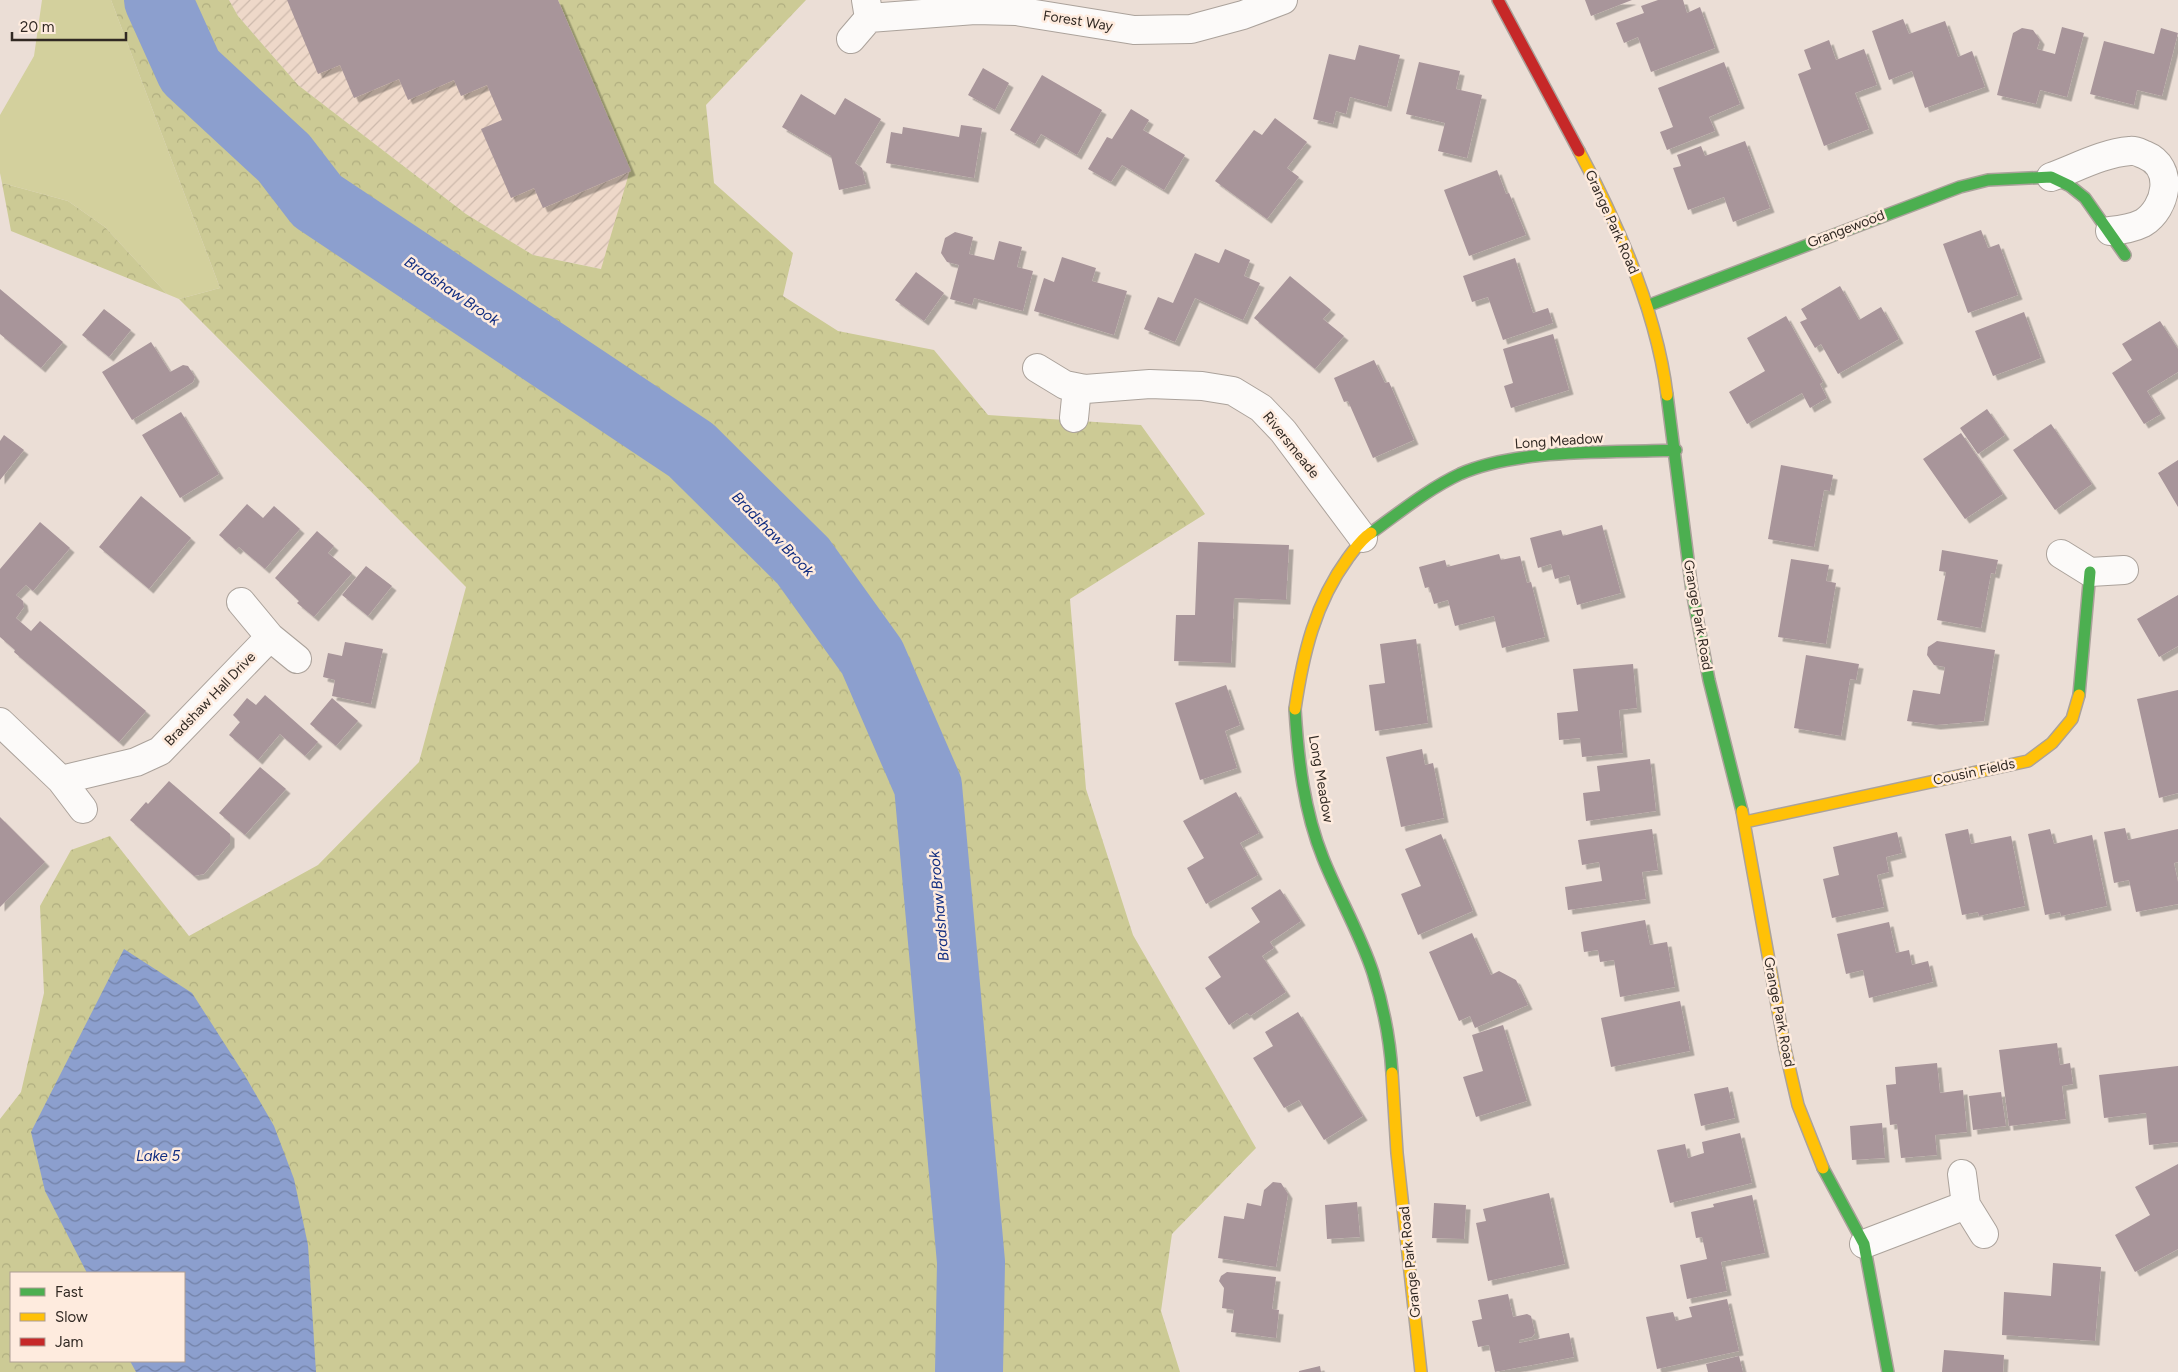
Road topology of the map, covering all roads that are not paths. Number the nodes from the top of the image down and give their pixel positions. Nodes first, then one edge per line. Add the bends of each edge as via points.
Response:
1 (1283, 0) edge
2 (1498, 0) edge
3 (867, 9) edge
4 (851, 39) dead end
5 (2051, 177) junction
6 (2110, 231) junction
7 (2125, 255) dead end
8 (1647, 306) junction
9 (1037, 368) dead end
10 (1077, 388) junction
11 (1074, 418) dead end
12 (1676, 450) junction
13 (1363, 538) junction
14 (2061, 554) dead end
15 (2124, 570) dead end
16 (2090, 572) junction
17 (241, 602) dead end
18 (270, 637) junction
19 (297, 659) dead end
20 (0, 722) edge
21 (61, 780) junction
22 (82, 810) dead end
23 (1745, 822) junction
24 (1397, 1153) joint
25 (1962, 1174) dead end
26 (1966, 1206) junction
27 (1984, 1234) dead end
28 (1864, 1244) junction
29 (1421, 1372) edge
30 (1888, 1372) edge

1 - 3 street, Forest Way via 1191,29 1134,30 1016,11
2 - 8 street, Grange Park Road via 1587,166
3 - 4 street, Forest Way
5 - 6 street via 2085,198
5 - 6 street, Grangewood via 2133,150 2150,157 2162,170 2163,200 2142,223
5 - 8 street, Grangewood via 1988,180 1960,187
6 - 7 street
8 - 12 street, Grange Park Road via 1666,387
9 - 10 street, Riversmeade via 1065,385
10 - 11 street
10 - 13 street, Riversmeade via 1150,384 1233,391 1261,408 1284,431
12 - 13 street, Long Meadow via 1547,455 1505,460 1461,474 1424,495
12 - 23 street, Grange Park Road via 1692,591 1709,680
13 - 24 street, Long Meadow via 1333,579 1312,626 1295,708 1306,798 1322,856 1372,971 1386,1019
14 - 16 street
15 - 16 street
16 - 23 street, Cousin Fields via 2080,693 2072,719 2052,743 2028,761
17 - 18 street
18 - 19 street
18 - 21 street, Bradshaw Hall Drive via 160,751 136,762
20 - 21 street
21 - 22 street
23 - 28 street, Grange Park Road via 1798,1105 1817,1157
24 - 29 street, Grange Park Road
25 - 26 street
26 - 27 street
26 - 28 street
28 - 30 street, Grange Park Road

